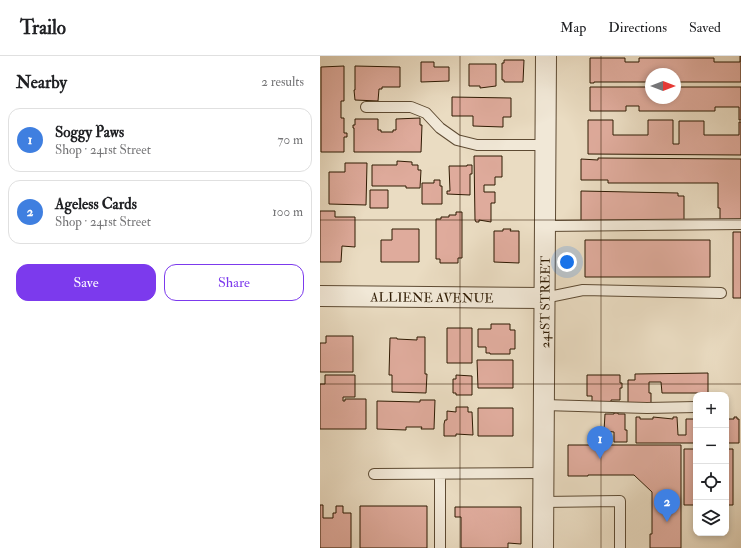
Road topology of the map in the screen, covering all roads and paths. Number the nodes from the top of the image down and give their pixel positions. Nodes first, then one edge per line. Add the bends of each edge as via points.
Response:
1 (546, 56) edge
2 (366, 107) dead end
3 (545, 145) junction
4 (741, 224) edge
5 (545, 226) junction
6 (721, 292) dead end
7 (320, 296) edge
8 (544, 298) junction
9 (544, 405) junction
10 (693, 407) edge
11 (543, 473) junction
12 (374, 474) dead end
13 (440, 474) junction
14 (543, 502) junction
15 (440, 548) edge
16 (543, 548) edge
17 (620, 548) edge

1 - 3 street, 241ST STREET
2 - 3 lane via 411,107 426,112 440,128 457,140 477,145
3 - 5 street, 241ST STREET
4 - 5 lane
5 - 8 street, 241ST STREET
6 - 8 lane via 583,290
7 - 8 street, ALLIENE AVENUE
8 - 9 street, 241ST STREET
9 - 10 lane
9 - 11 street, 241ST STREET
11 - 13 lane
11 - 14 street, 241ST STREET
12 - 13 lane
13 - 15 lane
14 - 16 street, 241ST STREET
14 - 17 lane via 620,501

